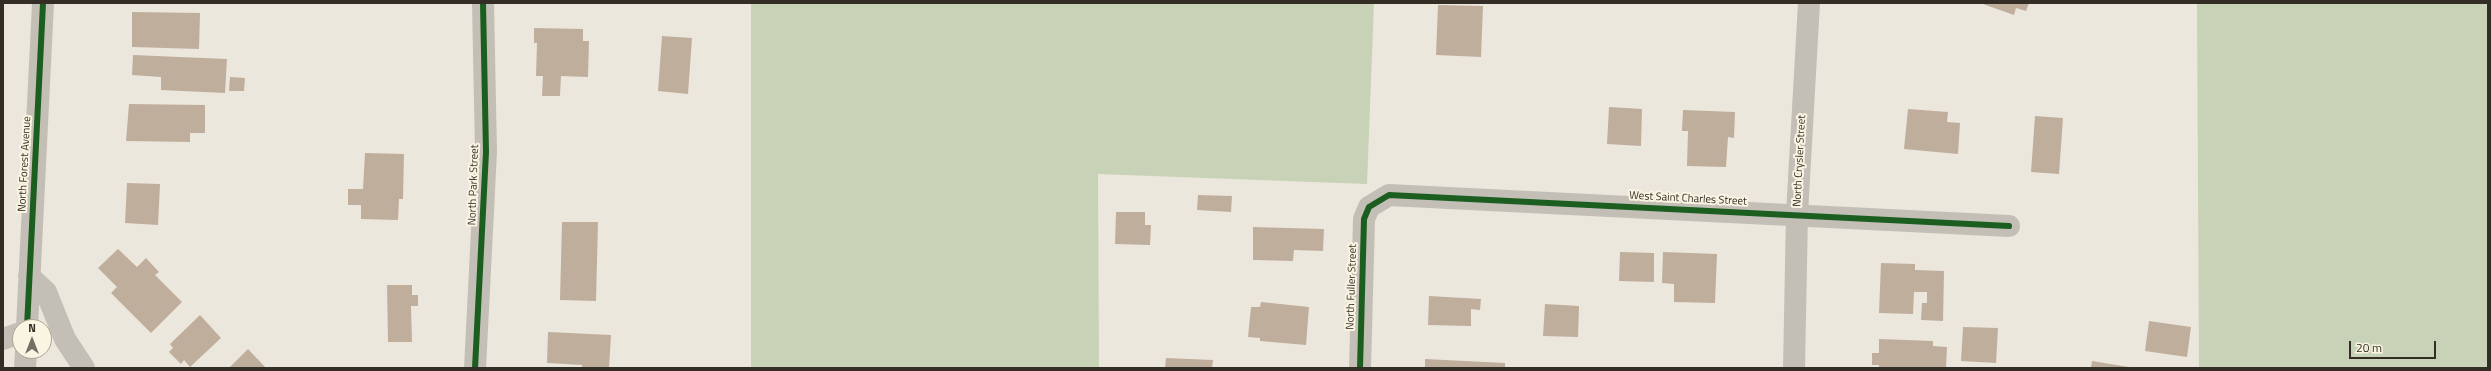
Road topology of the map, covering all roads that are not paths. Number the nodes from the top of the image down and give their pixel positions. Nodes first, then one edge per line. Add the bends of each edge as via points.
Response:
1 (43, 3) edge
2 (483, 3) edge
3 (1809, 3) edge
4 (1369, 208) joint
5 (1797, 214) junction
6 (2009, 226) dead end
7 (30, 276) junction
8 (27, 319) edge
9 (84, 368) edge
10 (475, 368) edge
11 (1360, 368) edge
12 (1794, 368) edge

1 - 7 street, North Forest Avenue
2 - 10 street, North Park Street via 486,152
3 - 5 street, North Crysler Street
4 - 5 street, West Saint Charles Street via 1389,195
4 - 11 street, North Fuller Street via 1364,219
5 - 6 street, West Saint Charles Street
5 - 12 street, North Crysler Street
7 - 8 street, North Forest Avenue
7 - 9 street via 46,292 65,338

